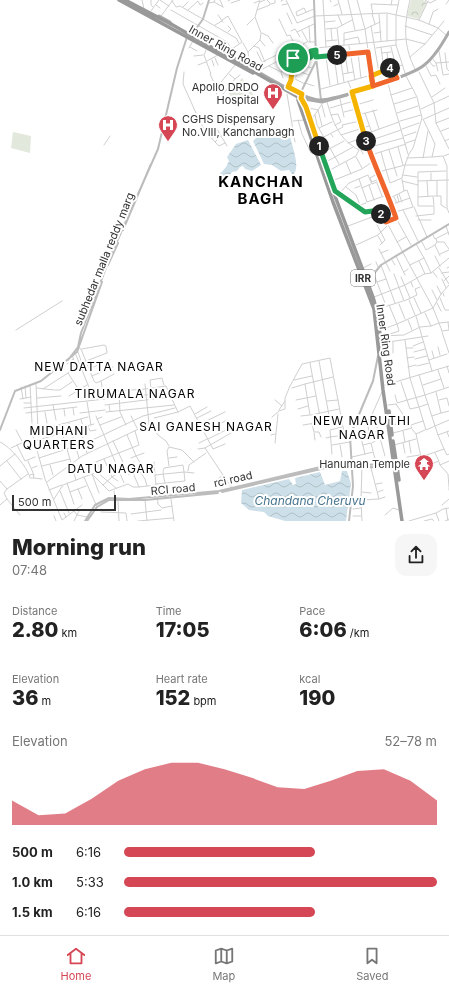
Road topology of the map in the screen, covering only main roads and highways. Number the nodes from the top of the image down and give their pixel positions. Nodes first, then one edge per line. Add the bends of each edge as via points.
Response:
1 (119, 0) edge
2 (209, 0) edge
3 (314, 0) edge
4 (128, 1) edge
5 (144, 10) junction
6 (448, 35) edge
7 (190, 37) junction
8 (221, 53) junction
9 (316, 58) junction
10 (249, 68) junction
11 (417, 72) junction
12 (407, 76) junction
13 (373, 87) junction
14 (352, 93) junction
15 (300, 96) junction
16 (312, 101) junction
17 (322, 102) junction
18 (305, 104) junction
19 (317, 144) junction
20 (152, 161) junction
21 (333, 190) junction
22 (449, 224) edge
23 (347, 226) junction
24 (367, 282) junction
25 (379, 350) junction
26 (69, 361) junction
27 (390, 426) junction
28 (0, 430) edge
29 (352, 465) junction
30 (394, 467) junction
31 (233, 489) junction
32 (158, 497) junction
33 (96, 506) junction
34 (402, 511) junction
35 (86, 521) edge
36 (348, 521) edge
37 (403, 521) edge

1 - 7 highway, Inner Ring Road / IRR
2 - 7 main road, subhedar malla reddy marg via 203,19
3 - 9 main road
4 - 5 highway, Inner Ring Road / IRR
5 - 7 main road, Inner Ring Road / IRR via 161,17
5 - 21 highway, bridge via 298,97 305,108
6 - 11 main road via 430,61
6 - 11 main road via 433,59
7 - 8 main road, Inner Ring Road / IRR
7 - 8 highway, Inner Ring Road / IRR via 206,48
7 - 20 main road, subhedar malla reddy marg via 177,68 158,149
8 - 10 main road, Inner Ring Road / IRR
8 - 10 highway, Inner Ring Road / IRR via 236,64
9 - 15 main road
9 - 17 main road
10 - 15 main road, Inner Ring Road / IRR via 288,87
10 - 15 highway, Inner Ring Road / IRR via 287,94
11 - 12 main road
12 - 13 main road
12 - 13 main road
13 - 14 main road
14 - 17 main road
14 - 17 main road
15 - 16 main road
15 - 17 main road
15 - 18 main road, Inner Ring Road / IRR
15 - 19 highway, Inner Ring Road / IRR via 306,119
16 - 17 main road
16 - 18 main road
18 - 19 main road, Inner Ring Road / IRR
19 - 21 main road, Inner Ring Road / IRR
19 - 25 highway, Inner Ring Road / IRR via 333,202 371,298 376,317
20 - 26 main road, subhedar malla reddy marg via 111,255 78,347
20 - 26 main road, subhedar malla reddy marg via 106,270 82,334 80,348
21 - 23 highway
21 - 23 main road, Inner Ring Road / IRR via 338,195
22 - 24 main road via 384,262
23 - 24 highway, Inner Ring Road / IRR
24 - 27 highway, Inner Ring Road / IRR via 377,309
25 - 27 highway, Inner Ring Road / IRR
25 - 29 main road via 373,381 350,439
26 - 28 main road, subhedar malla reddy marg via 36,382 15,391
27 - 30 highway, Inner Ring Road / IRR
27 - 34 highway, Inner Ring Road / IRR
29 - 30 main road
29 - 30 main road, RCI road
29 - 31 main road, RCI road via 304,472
29 - 36 main road via 353,486
30 - 34 highway, Inner Ring Road / IRR
31 - 32 main road, rci road
31 - 32 main road, RCI road via 209,494
32 - 33 main road, RCI road via 104,502
32 - 33 main road, rci road via 115,498 104,500
33 - 35 main road
33 - 35 main road
34 - 37 highway, Inner Ring Road / IRR

